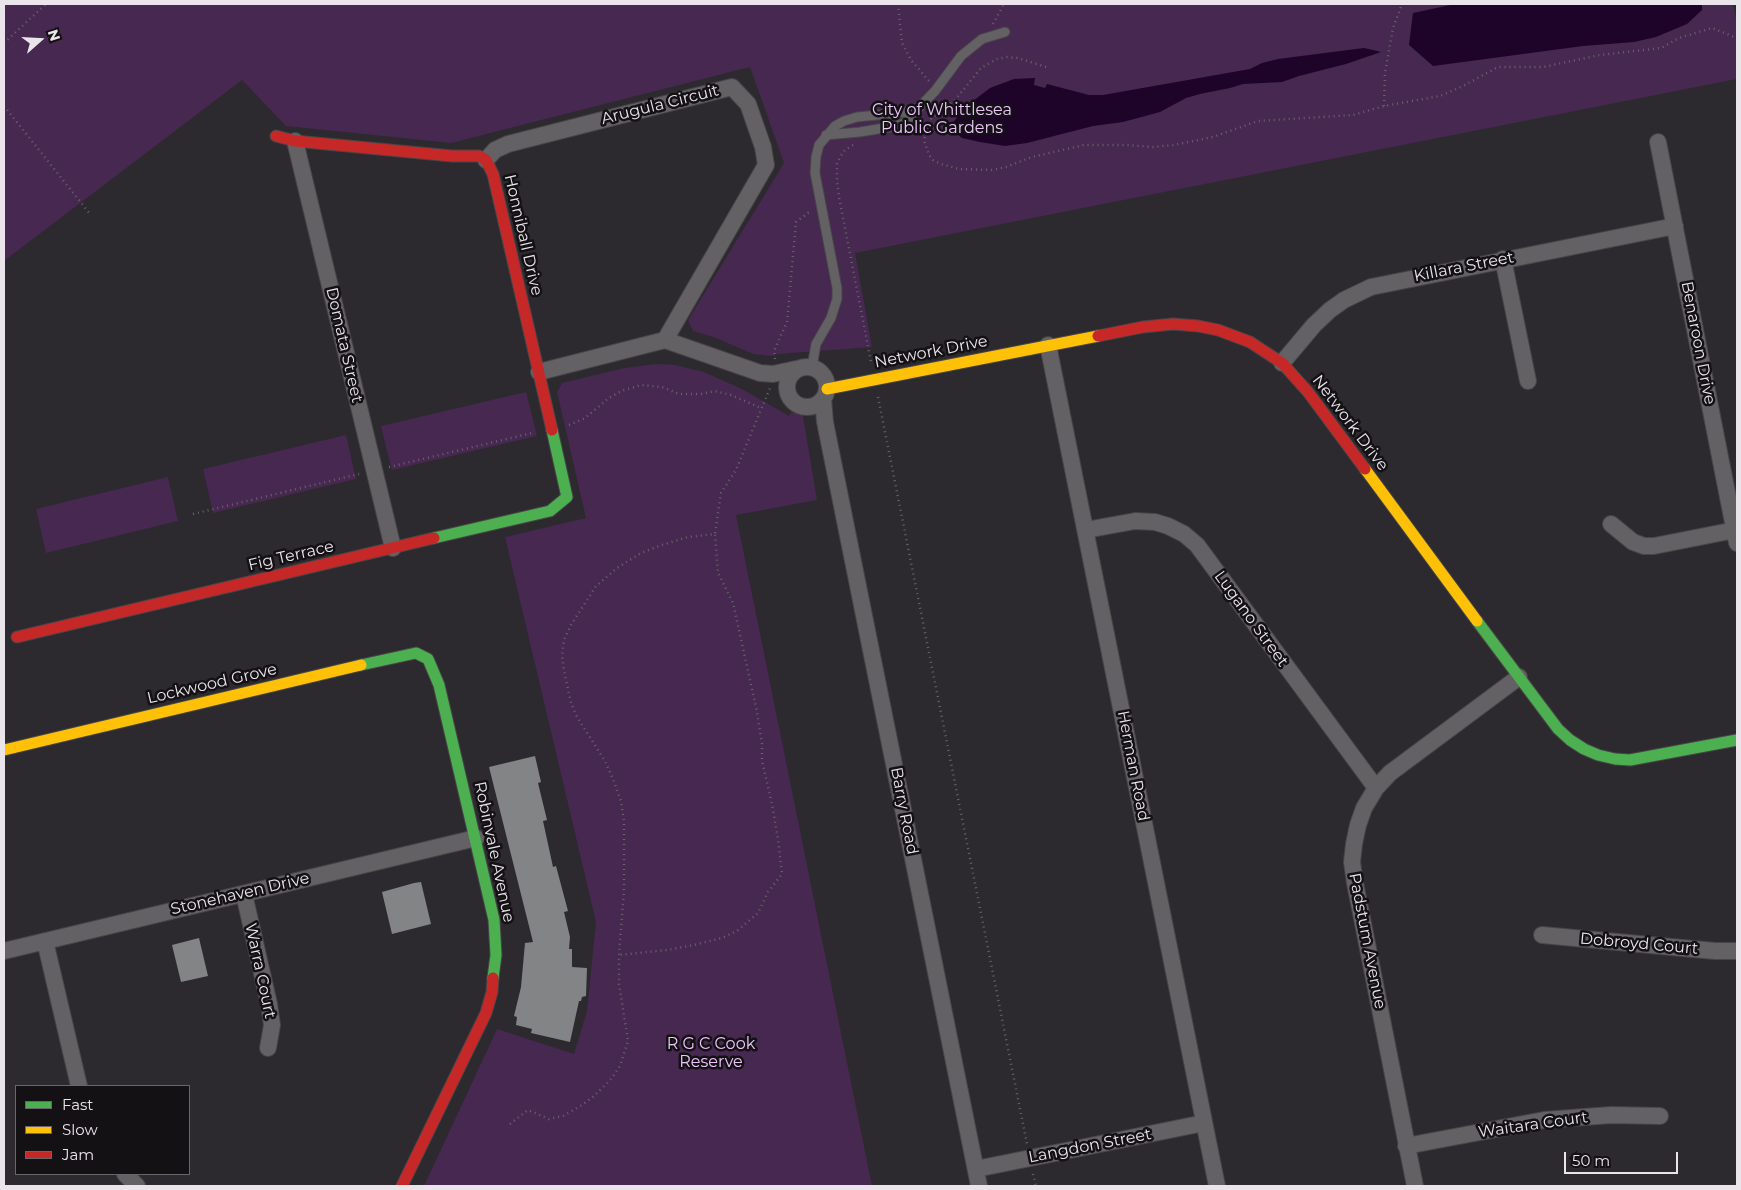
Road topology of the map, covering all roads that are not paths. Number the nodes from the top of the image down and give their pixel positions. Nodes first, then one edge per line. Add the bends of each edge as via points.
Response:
1 (1005, 32) dead end
2 (919, 108) junction
3 (276, 136) dead end
4 (826, 136) junction
5 (295, 141) junction
6 (1658, 142) dead end
7 (486, 160) junction
8 (1674, 226) junction
9 (1503, 259) junction
10 (665, 340) junction
11 (1048, 345) junction
12 (1282, 363) junction
13 (812, 367) junction
14 (796, 369) junction
15 (539, 372) junction
16 (769, 377) junction
17 (1528, 381) dead end
18 (825, 394) junction
19 (790, 400) junction
20 (805, 408) junction
21 (828, 437) junction
22 (567, 497) joint
23 (1611, 524) dead end
24 (1086, 530) junction
25 (1736, 537) edge
26 (392, 548) junction
27 (17, 637) dead end
28 (428, 659) joint
29 (1519, 677) junction
30 (1737, 740) edge
31 (4, 750) edge
32 (1376, 788) junction
33 (476, 838) junction
34 (244, 894) junction
35 (1542, 935) dead end
36 (45, 941) junction
37 (4, 951) edge
38 (1737, 952) edge
39 (268, 1048) dead end
40 (80, 1085) edge
41 (1660, 1116) dead end
42 (1204, 1123) junction
43 (1406, 1146) junction
44 (976, 1169) junction
45 (126, 1175) edge
46 (137, 1186) edge
47 (405, 1186) edge
48 (979, 1186) edge
49 (1217, 1186) edge
50 (1414, 1186) edge

1 - 2 lane via 982,39 961,56
2 - 4 lane via 896,126
2 - 4 lane via 909,112 857,117 834,126
3 - 5 street, Honniball Drive
4 - 13 lane via 819,145 815,173 837,299 816,344
5 - 7 street, Honniball Drive via 479,156
5 - 26 street, Domata Street
6 - 8 street, Benaroon Drive
7 - 10 street, Arugula Circuit via 495,150 508,144 732,87 748,104 766,166
7 - 15 street, Honniball Drive
8 - 9 street, Killara Street
8 - 25 street, Benaroon Drive
9 - 12 street, Killara Street via 1358,292 1330,310
9 - 17 street
10 - 15 street
10 - 16 street
11 - 12 street, Network Drive via 1174,324 1218,330 1250,342
11 - 18 street, Network Drive via 875,380
11 - 24 street, Herman Road
12 - 29 street, Network Drive via 1308,392
13 - 14 street
13 - 18 street via 825,378
14 - 16 street
14 - 19 street via 786,383
15 - 22 street, Honniball Drive
16 - 19 street
18 - 20 street via 814,406
18 - 21 street, Barry Road
19 - 20 street
20 - 21 street, Barry Road
21 - 44 street, Barry Road
22 - 26 street, Fig Terrace via 550,511
23 - 25 street via 1633,542 1644,546
24 - 32 street, Lugano Street via 1135,521 1155,522 1184,534 1197,545
24 - 42 street, Herman Road
26 - 27 street, Fig Terrace
28 - 31 street, Lockwood Grove via 416,653 402,655
28 - 33 street, Robinvale Avenue via 439,685
29 - 30 street, Network Drive via 1558,729 1570,740 1598,755 1630,760
29 - 32 street, Padstum Avenue via 1404,762
32 - 43 street, Padstum Avenue via 1358,825 1352,862
33 - 34 street, Stonehaven Drive
33 - 47 street, Robinvale Avenue via 494,920 496,955 492,992 486,1013
34 - 36 street, Stonehaven Drive
34 - 39 street, Warra Court via 269,1004 272,1025
35 - 38 street, Dobroyd Court
36 - 37 street, Stonehaven Drive
36 - 40 street
41 - 43 street, Waitara Court via 1544,1120
42 - 44 street, Langdon Street
42 - 49 street, Herman Road
43 - 50 street, Padstum Avenue
44 - 48 street, Barry Road
45 - 46 street

